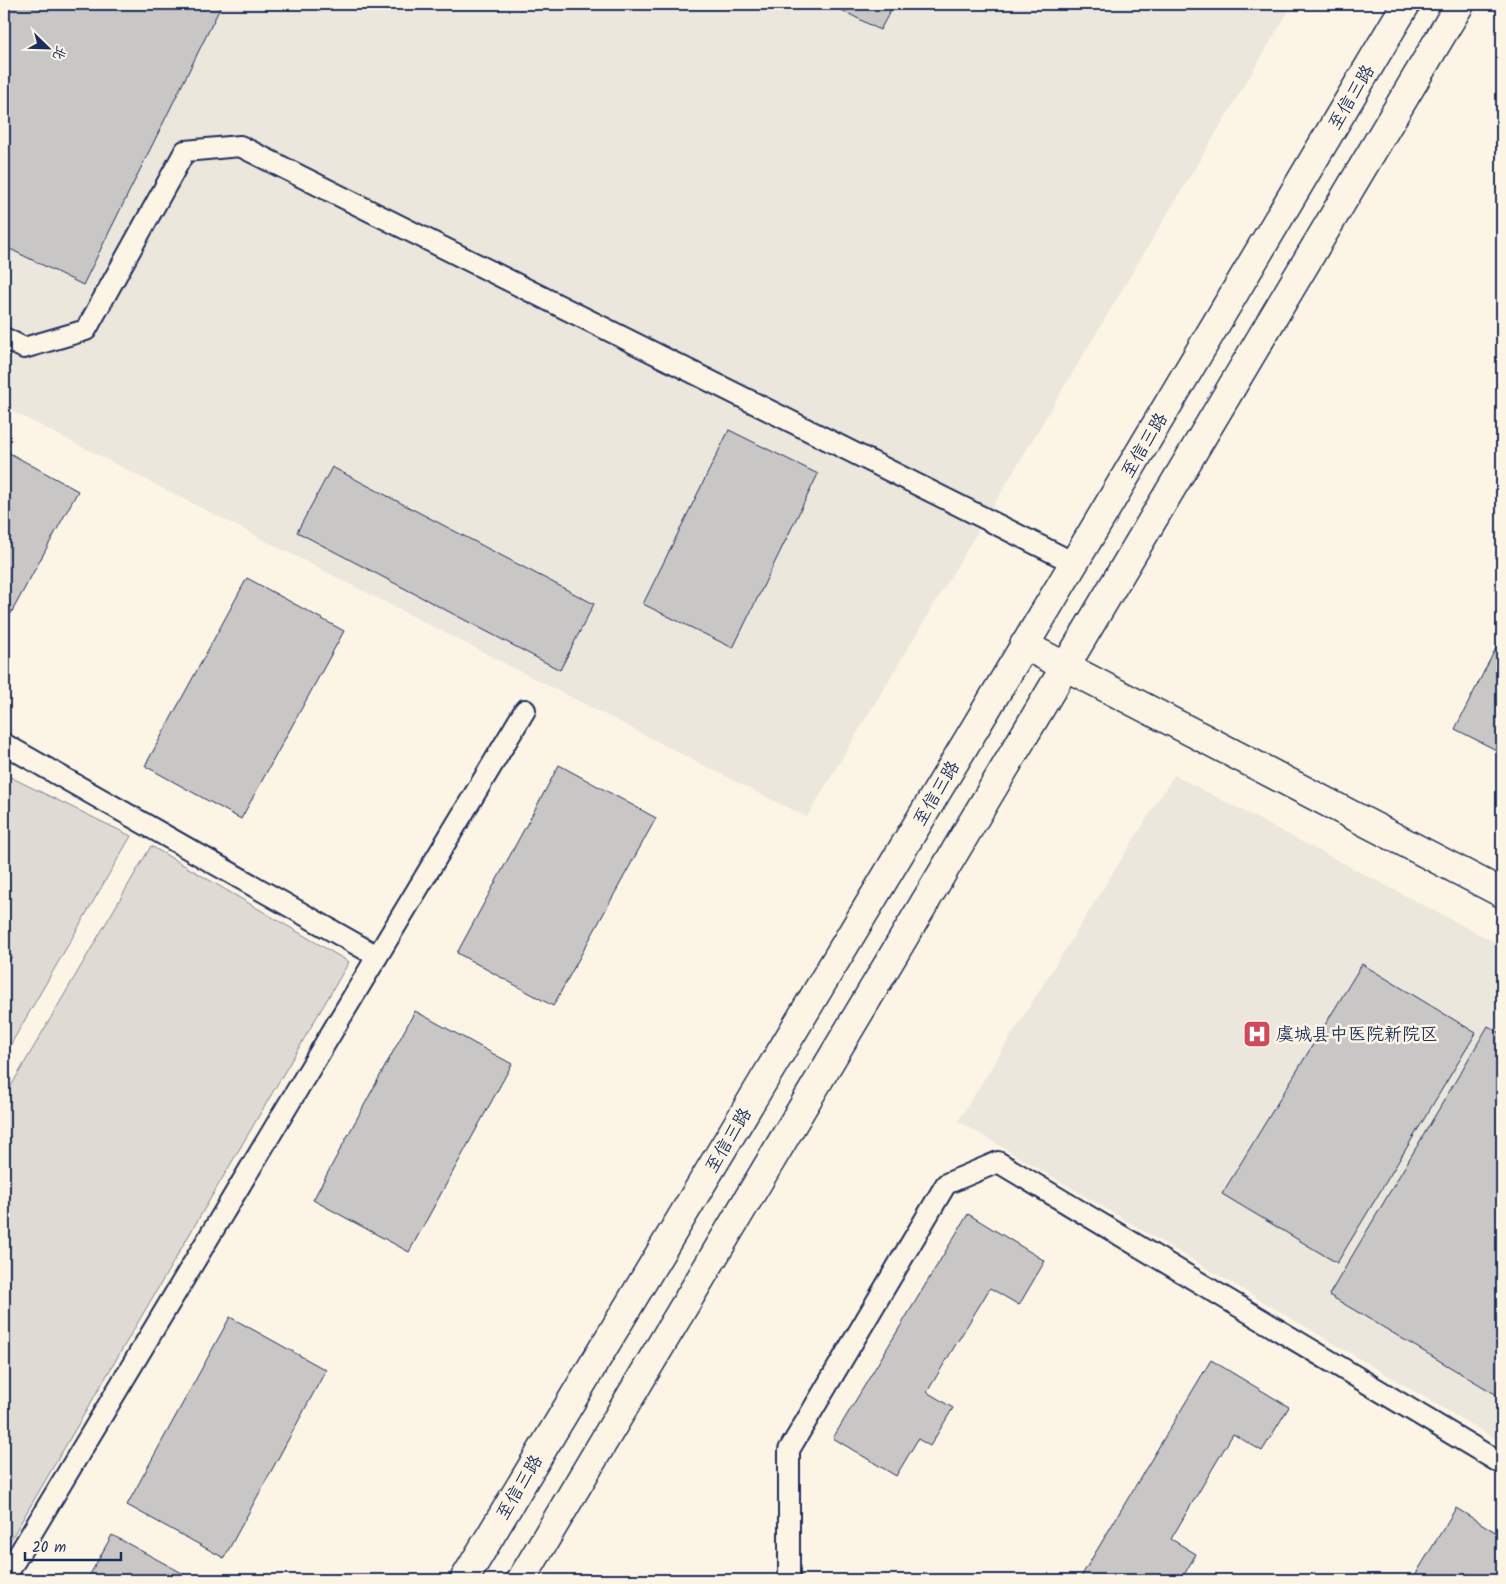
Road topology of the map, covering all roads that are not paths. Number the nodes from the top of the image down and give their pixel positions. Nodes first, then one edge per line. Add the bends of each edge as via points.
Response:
1 (1406, 4) edge
2 (1460, 4) edge
3 (4, 338) edge
4 (1074, 563) junction
5 (1024, 645) junction
6 (1065, 667) junction
7 (525, 710) dead end
8 (4, 744) edge
9 (1502, 892) edge
10 (377, 956) junction
11 (1502, 1464) edge
12 (4, 1579) edge
13 (464, 1580) edge
14 (521, 1580) edge
15 (788, 1580) edge

1 - 4 main road, 至信三路
2 - 6 main road
3 - 4 lane via 24,348 86,330 185,151 240,146
4 - 5 main road, 至信三路
5 - 6 main road
5 - 13 main road, 至信三路
6 - 9 main road
6 - 14 main road
7 - 10 lane
8 - 10 lane
10 - 12 lane
11 - 15 lane via 998,1162 946,1184 788,1450

